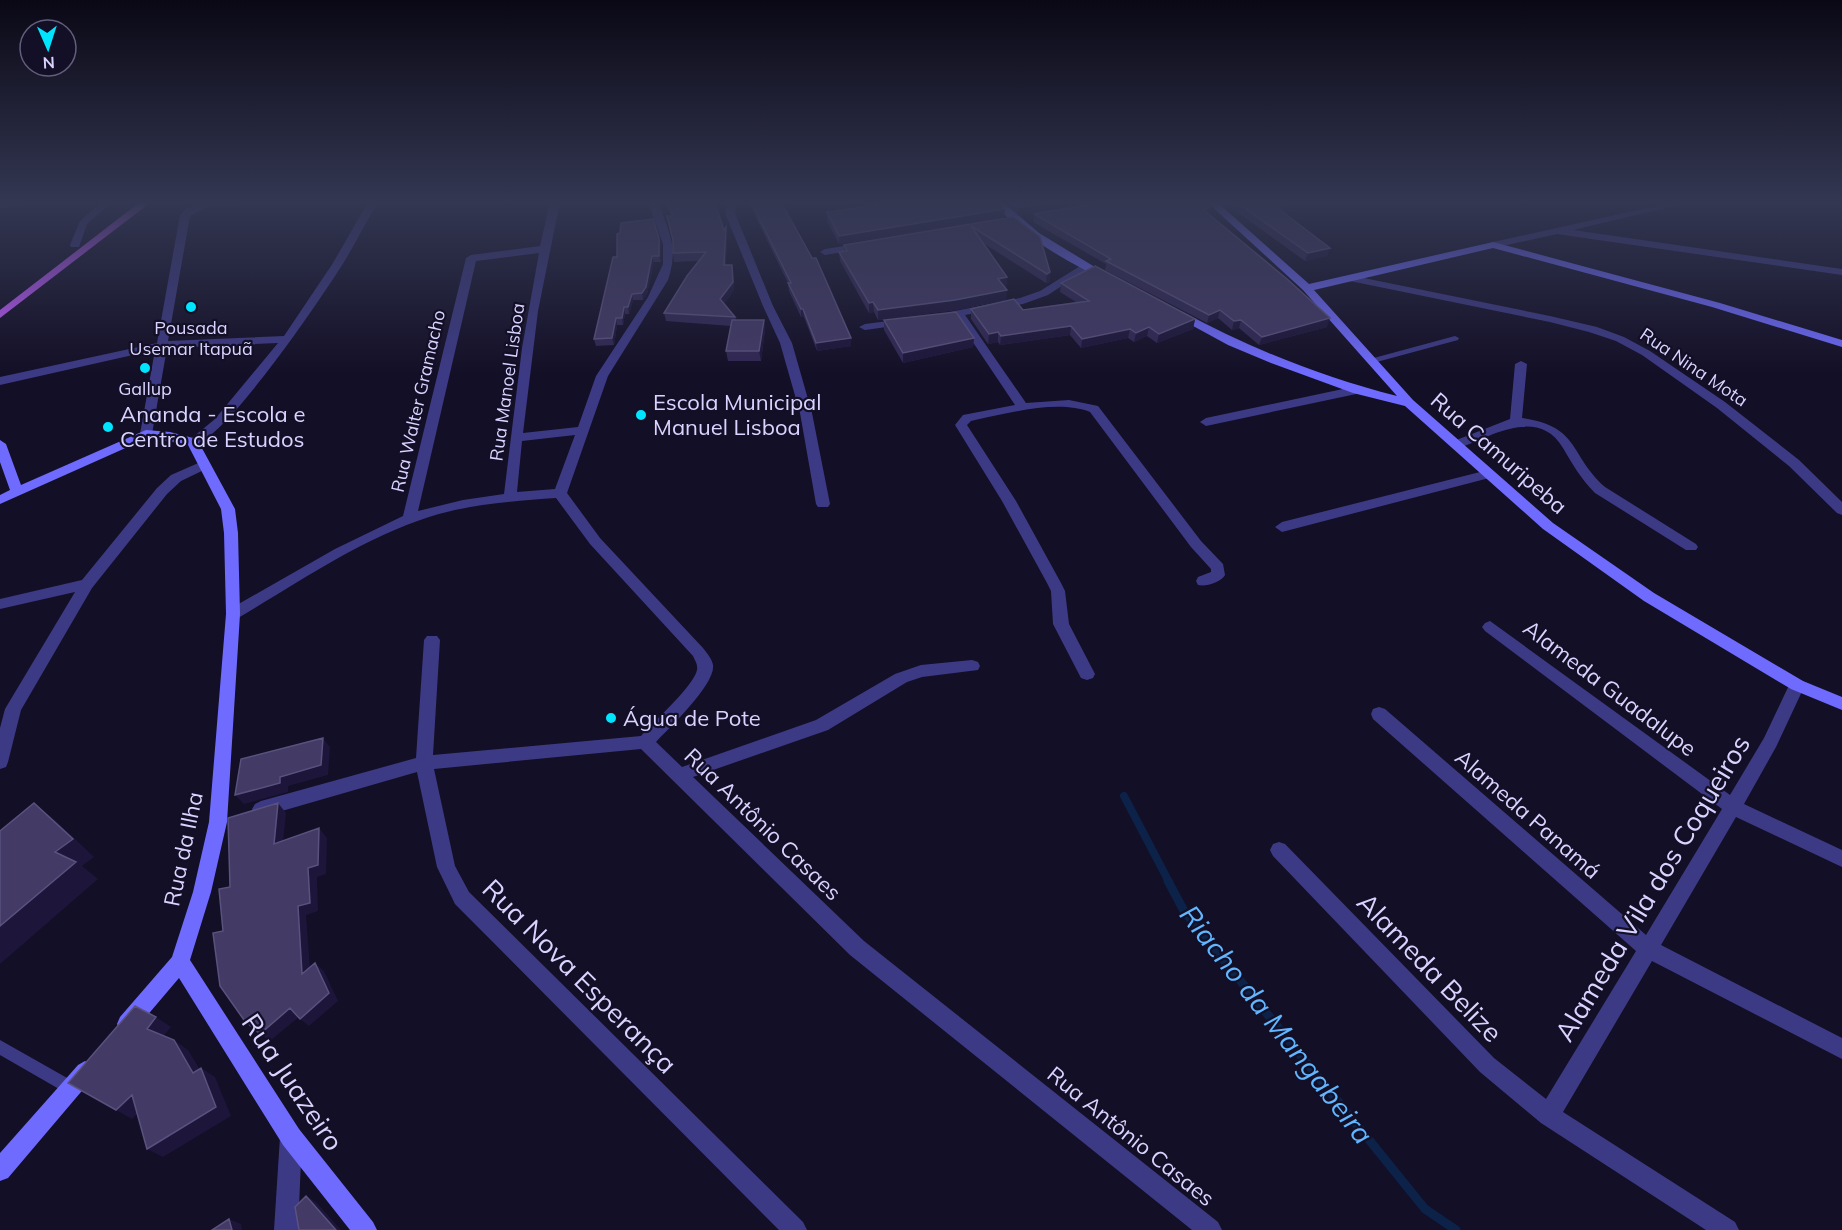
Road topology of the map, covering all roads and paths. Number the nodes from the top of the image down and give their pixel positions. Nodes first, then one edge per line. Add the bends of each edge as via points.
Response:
1 (56, 259) edge
2 (72, 259) edge
3 (177, 259) edge
4 (340, 259) edge
5 (471, 259) edge
6 (542, 259) edge
7 (668, 259) edge
8 (749, 259) edge
9 (1074, 259) edge
10 (1276, 259) edge
11 (1434, 259) edge
12 (1547, 259) edge
13 (1750, 259) edge
14 (1085, 266) junction
15 (1842, 273) edge
16 (1354, 279) junction
17 (1115, 282) edge
18 (1308, 288) junction
19 (0, 303) edge
20 (1166, 307) edge
21 (959, 314) junction
22 (0, 315) edge
23 (865, 327) dead end
24 (1455, 338) dead end
25 (287, 339) junction
26 (1842, 344) edge
27 (162, 345) junction
28 (1373, 360) junction
29 (1521, 364) dead end
30 (0, 381) edge
31 (1357, 390) junction
32 (1409, 403) junction
33 (1023, 408) junction
34 (1206, 422) dead end
35 (1516, 422) junction
36 (583, 430) junction
37 (146, 434) junction
38 (516, 438) junction
39 (193, 442) junction
40 (0, 444) edge
41 (1458, 444) junction
42 (203, 465) junction
43 (1488, 474) junction
44 (17, 492) junction
45 (560, 493) junction
46 (510, 496) junction
47 (0, 500) edge
48 (823, 504) dead end
49 (1842, 510) edge
50 (409, 519) junction
51 (1282, 527) dead end
52 (1691, 547) dead end
53 (1203, 581) dead end
54 (87, 585) junction
55 (0, 604) edge
56 (233, 614) junction
57 (1490, 627) dead end
58 (432, 640) dead end
59 (972, 666) dead end
60 (1087, 674) dead end
61 (1797, 685) junction
62 (1842, 704) edge
63 (1379, 714) dead end
64 (645, 742) junction
65 (0, 762) edge
66 (424, 763) junction
67 (678, 775) junction
68 (1733, 807) junction
69 (218, 822) junction
70 (1279, 850) dead end
71 (1842, 860) edge
72 (1647, 948) junction
73 (180, 962) junction
74 (118, 1034) edge
75 (0, 1047) edge
76 (1842, 1049) edge
77 (94, 1061) edge
78 (71, 1088) junction
79 (1549, 1115) junction
80 (291, 1137) junction
81 (0, 1170) edge
82 (286, 1230) edge
83 (365, 1230) edge
84 (795, 1230) edge
85 (1210, 1230) edge
86 (1726, 1230) edge

1 - 19 main road
2 - 22 main road
3 - 27 street
4 - 25 street
5 - 50 street, Rua Walter Gramacho
6 - 38 street, Rua Manoel Lisboa
7 - 36 street via 655,296 610,360
8 - 48 street via 786,342 806,413
9 - 14 main road
10 - 18 main road
11 - 16 main road
12 - 26 main road
13 - 15 street
14 - 17 main road
14 - 21 street via 1044,293
16 - 18 main road
16 - 49 street, Rua Nina Mota via 1550,319 1620,339 1721,405 1794,462
18 - 28 main road
20 - 31 main road, Rua Camuripeba via 1232,343
21 - 23 street
21 - 33 street
24 - 28 lane
25 - 27 street
25 - 39 street via 219,422
27 - 30 street
27 - 37 street
28 - 32 main road
29 - 35 street
31 - 32 main road, Rua Camuripeba
31 - 34 street
32 - 41 main road, Rua Camuripeba
33 - 53 street via 1074,402 1094,409 1220,572
33 - 60 street via 967,418 961,425 1054,583 1061,624
35 - 41 street
35 - 52 street via 1536,423 1555,431 1590,481
36 - 38 street
36 - 45 street
37 - 39 main road via 174,435
37 - 44 main road
38 - 46 street, Rua Manoel Lisboa
39 - 42 main road, Rua da Ilha
40 - 44 main road
41 - 43 main road, Rua Camuripeba
42 - 54 street via 176,478 162,491
42 - 56 main road, Rua da Ilha via 228,509
43 - 51 street
43 - 61 main road, Rua Camuripeba via 1548,526 1649,597
44 - 47 main road
45 - 46 street
45 - 64 street via 595,541 705,664 698,684
46 - 50 street
50 - 56 street via 355,544
54 - 55 street
54 - 65 street via 14,709
56 - 69 main road, Rua da Ilha
57 - 68 street, Alameda Guadalupe
58 - 66 street, Rua Nova Esperança
59 - 67 street via 901,678 822,725
61 - 62 main road, Rua Camuripeba
61 - 68 street, Alameda Vila dos Coqueiros
63 - 72 street, Alameda Panamá
64 - 66 street
64 - 67 street, Rua Antônio Casaes
66 - 69 street
66 - 84 street, Rua Nova Esperança via 446,867 462,898
67 - 85 street, Rua Antônio Casaes via 857,948
68 - 71 street, Alameda Guadalupe
68 - 72 street, Alameda Vila dos Coqueiros
69 - 73 main road, Rua da Ilha
70 - 79 street, Alameda Belize via 1487,1065
72 - 76 street, Alameda Panamá
72 - 79 street, Alameda Vila dos Coqueiros
73 - 74 main road, Rua da Ilha
73 - 80 main road, Rua Juazeiro
75 - 78 lane
77 - 78 main road
78 - 81 main road
79 - 86 street, Alameda Belize
80 - 82 street
80 - 83 main road, Rua Juazeiro

